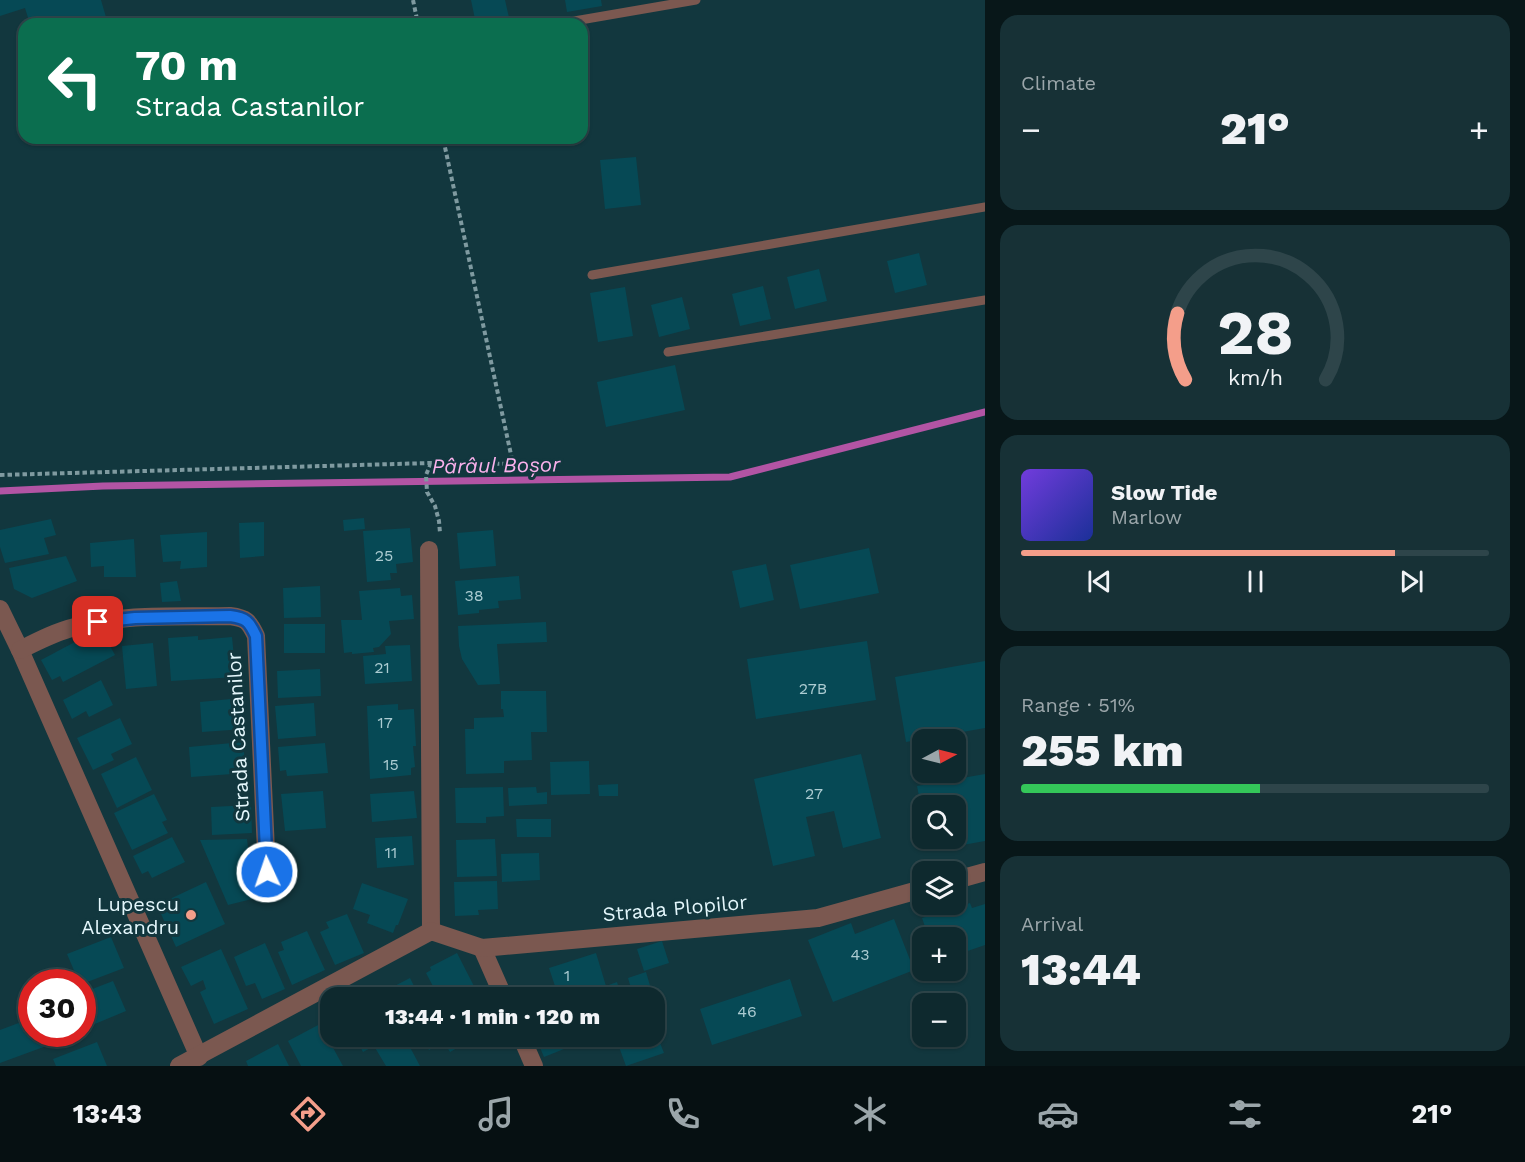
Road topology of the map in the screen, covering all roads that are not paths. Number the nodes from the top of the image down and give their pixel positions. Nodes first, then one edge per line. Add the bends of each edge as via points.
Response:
1 (696, 0) edge
2 (588, 19) edge
3 (985, 207) edge
4 (592, 275) dead end
5 (985, 300) edge
6 (668, 352) dead end
7 (429, 550) road end
8 (0, 609) edge
9 (20, 650) junction
10 (267, 872) dead end
11 (985, 872) edge
12 (966, 877) edge
13 (912, 893) edge
14 (431, 932) junction
15 (482, 948) junction
16 (499, 987) edge
17 (526, 1047) edge
18 (199, 1056) junction
19 (179, 1066) edge
20 (534, 1066) edge

1 - 2 lane
3 - 4 lane
5 - 6 lane
7 - 14 street
8 - 9 street
9 - 10 street, Strada Castanilor via 75,627 135,618 230,616 243,618 251,625 256,636
9 - 18 street
11 - 12 street
13 - 15 street, Strada Plopilor via 818,918
14 - 15 street, Strada Plopilor
14 - 18 street
15 - 16 street
17 - 20 street
18 - 19 street

